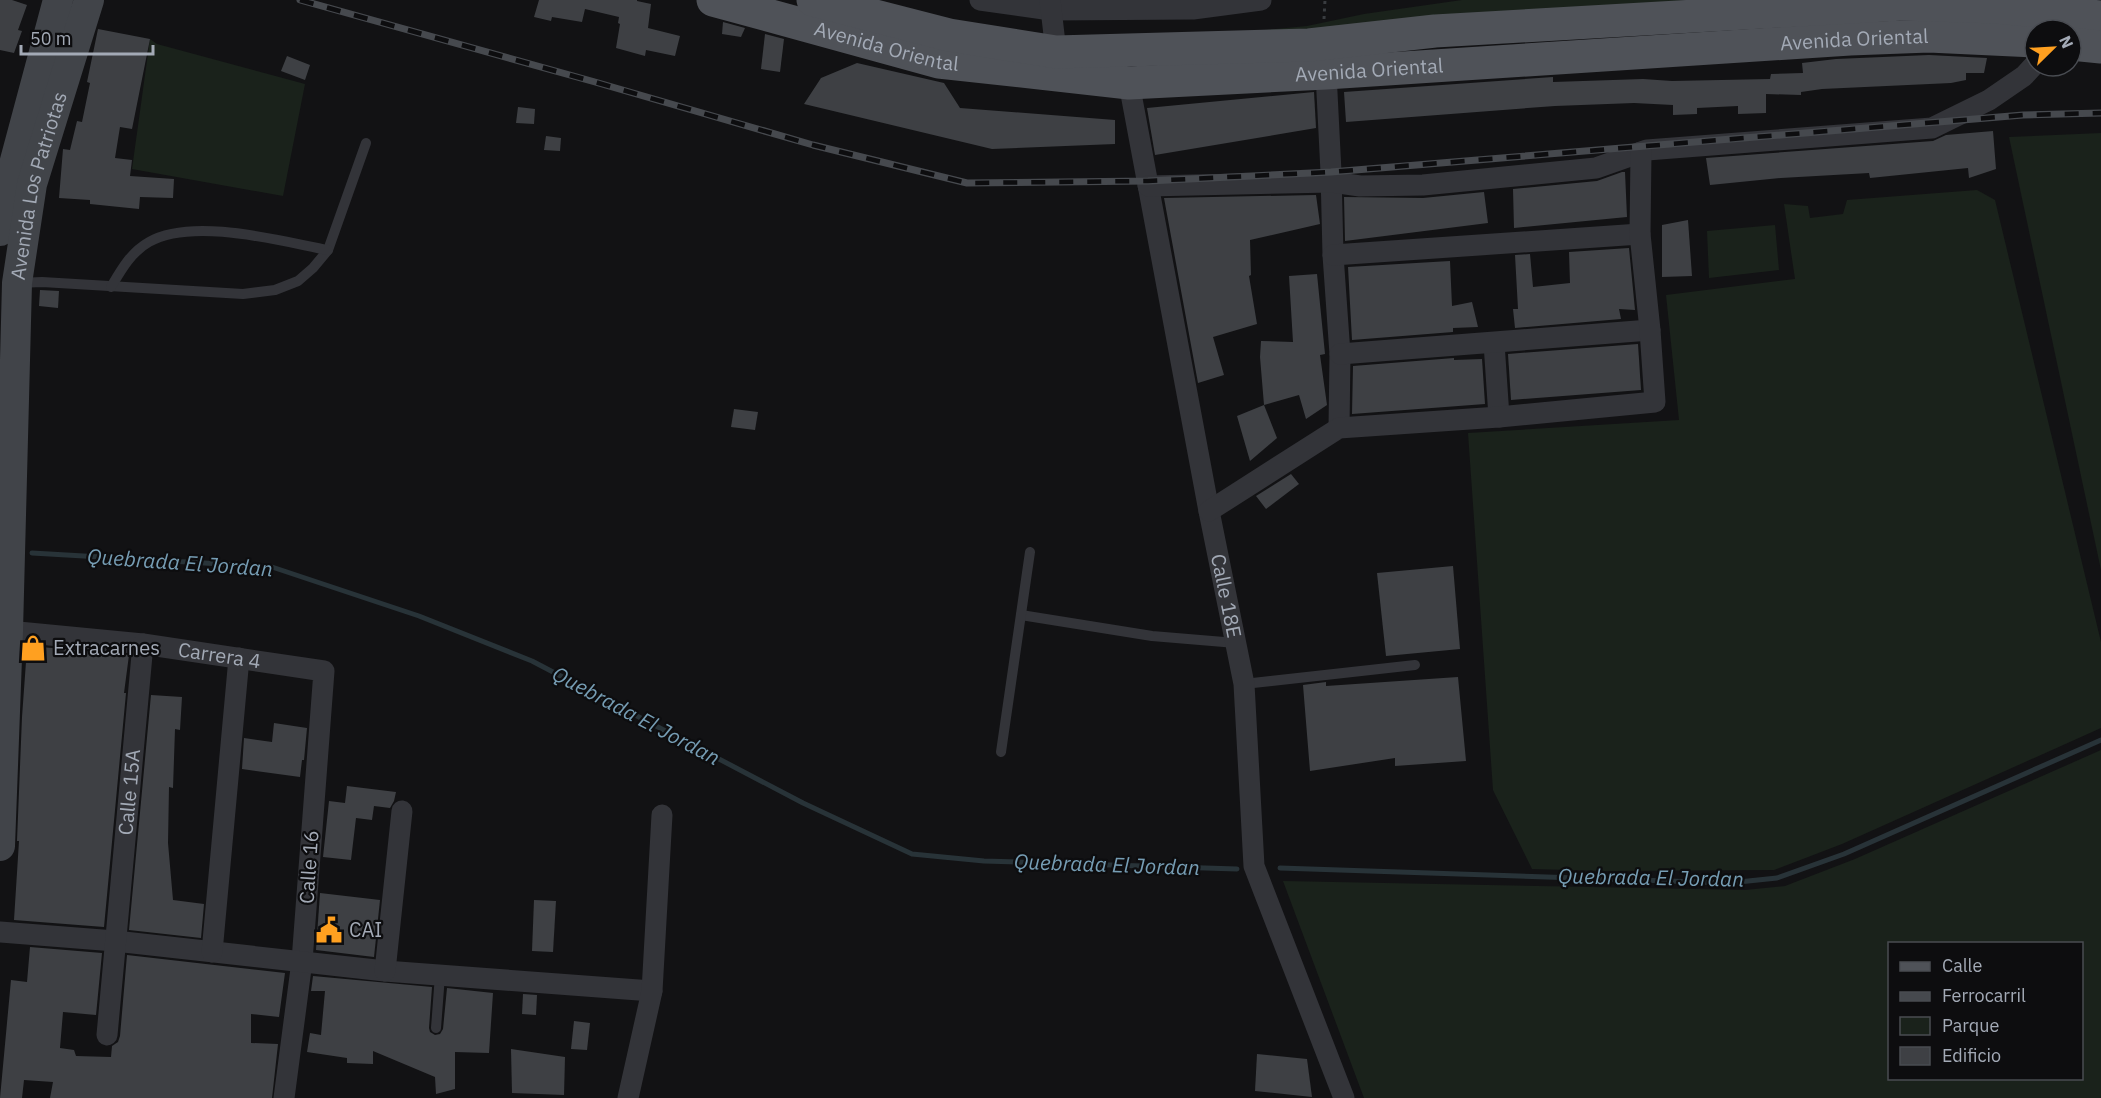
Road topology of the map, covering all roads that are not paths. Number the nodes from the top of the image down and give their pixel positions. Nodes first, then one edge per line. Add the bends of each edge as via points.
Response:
1 (58, 0) edge
2 (89, 0) edge
3 (713, 0) edge
4 (813, 0) edge
5 (980, 0) edge
6 (1261, 0) edge
7 (2083, 0) edge
8 (1051, 5) edge
9 (2101, 8) edge
10 (2101, 17) edge
11 (2023, 40) edge
12 (2083, 45) edge
13 (2101, 47) edge
14 (1056, 52) junction
15 (1326, 73) junction
16 (2023, 77) edge
17 (1129, 83) junction
18 (366, 143) dead end
19 (1641, 152) junction
20 (1332, 182) junction
21 (1148, 186) junction
22 (0, 231) edge
23 (1640, 234) junction
24 (328, 250) junction
25 (1333, 255) junction
26 (17, 283) junction
27 (111, 287) junction
28 (1650, 330) junction
29 (1494, 343) junction
30 (1340, 354) junction
31 (1499, 417) junction
32 (1339, 428) junction
33 (6, 455) edge
34 (1209, 511) junction
35 (1030, 552) dead end
36 (6, 612) edge
37 (1021, 615) junction
38 (1236, 643) junction
39 (143, 644) junction
40 (239, 658) junction
41 (1415, 664) dead end
42 (324, 671) joint
43 (1244, 684) junction
44 (2, 739) edge
45 (1001, 752) dead end
46 (402, 811) dead end
47 (662, 814) dead end
48 (0, 846) edge
49 (0, 932) edge
50 (115, 941) junction
51 (212, 952) junction
52 (302, 961) junction
53 (385, 971) junction
54 (440, 975) junction
55 (652, 991) junction
56 (436, 1028) dead end
57 (108, 1035) dead end
58 (284, 1098) edge
59 (628, 1098) edge
60 (1344, 1098) edge

1 - 22 main road, Avenida Los Patriotas
2 - 26 main road, Avenida Los Patriotas via 32,184
3 - 17 main road, Avenida Oriental via 939,62
4 - 14 main road, Avenida Oriental via 949,35
5 - 8 street
6 - 8 street via 1193,9
7 - 9 street
8 - 14 street
10 - 14 main road, Avenida Oriental via 1996,7 1903,4 1435,31 1309,45
11 - 15 main road, Avenida Oriental via 1929,36 1850,39
12 - 13 main road
15 - 17 main road, Avenida Oriental
15 - 20 street
16 - 19 street via 1989,100 1932,128
17 - 21 street, Calle 18E
18 - 24 lane
19 - 20 street via 1596,168 1569,171 1423,185 1360,186
19 - 23 street
20 - 21 street
20 - 25 street
21 - 34 street, Calle 18E
23 - 25 street
23 - 28 street
24 - 27 lane via 298,281 275,290 243,294
24 - 27 lane via 228,232 164,235 135,253
25 - 30 street
26 - 27 lane
26 - 33 main road, Avenida Los Patriotas
28 - 29 street
28 - 31 street via 1655,402
29 - 30 street
29 - 31 street
30 - 32 street
31 - 32 street
32 - 34 street
33 - 36 main road, Avenida Los Patriotas
34 - 38 street, Calle 18E
35 - 37 lane
36 - 39 street, Carrera 4
36 - 44 main road, Avenida Los Patriotas
37 - 38 lane via 1152,636
37 - 45 lane
38 - 43 street, Calle 18E
39 - 40 street, Carrera 4
39 - 50 street, Calle 15A
40 - 42 street, Carrera 4
40 - 51 street
41 - 43 lane
42 - 52 street, Calle 16
43 - 60 street, Calle 18E via 1254,866
44 - 48 main road, Avenida Los Patriotas
46 - 53 street
47 - 55 street
49 - 50 street
50 - 51 street
50 - 57 street, Calle 15A
51 - 52 street
52 - 53 street
52 - 58 street, Calle 16
53 - 54 street
54 - 55 street
54 - 56 lane
55 - 59 street

